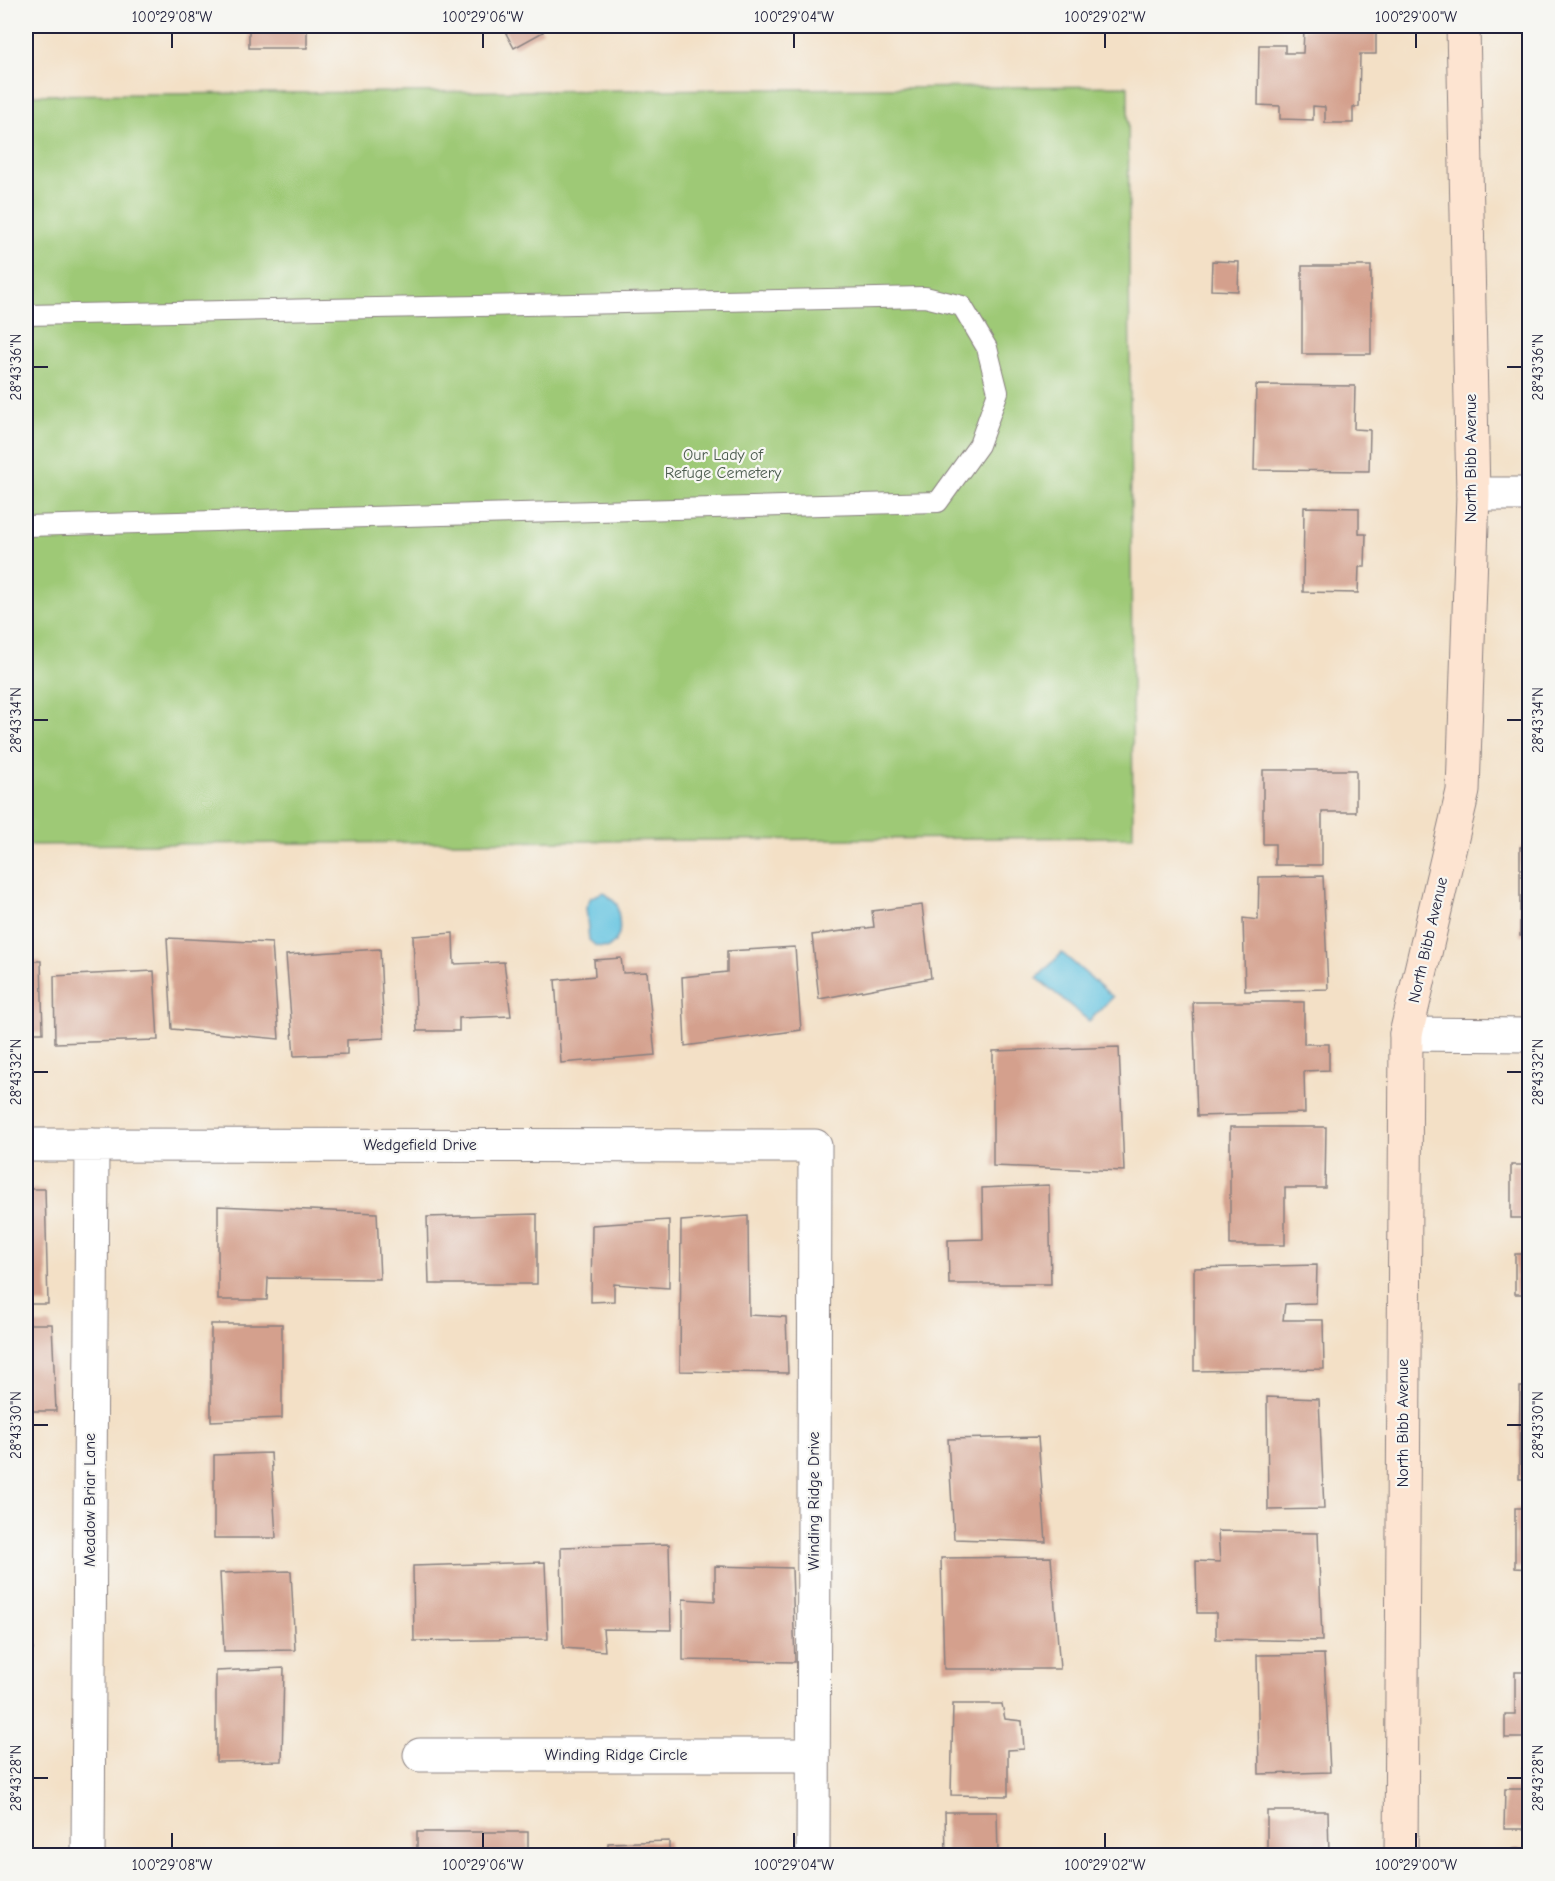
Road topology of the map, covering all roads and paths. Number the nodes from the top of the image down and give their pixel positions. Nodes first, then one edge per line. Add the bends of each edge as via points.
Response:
1 (1463, 26) edge
2 (26, 315) edge
3 (1473, 494) junction
4 (1530, 494) edge
5 (26, 526) edge
6 (1406, 1034) junction
7 (1530, 1035) edge
8 (26, 1144) edge
9 (92, 1144) junction
10 (815, 1146) joint
11 (420, 1755) dead end
12 (813, 1755) junction
13 (88, 1856) edge
14 (813, 1856) edge
15 (1401, 1856) edge

1 - 3 main road, North Bibb Avenue
2 - 5 lane via 925,297 962,306 987,348 998,392 980,445 938,502
3 - 4 street
3 - 6 main road, North Bibb Avenue via 1463,791
6 - 7 street
6 - 15 main road, North Bibb Avenue
8 - 9 street, Wedgefield Drive
9 - 10 street, Wedgefield Drive
9 - 13 street, Meadow Briar Lane
10 - 12 street, Winding Ridge Drive
11 - 12 street, Winding Ridge Circle
12 - 14 street, Winding Ridge Drive

